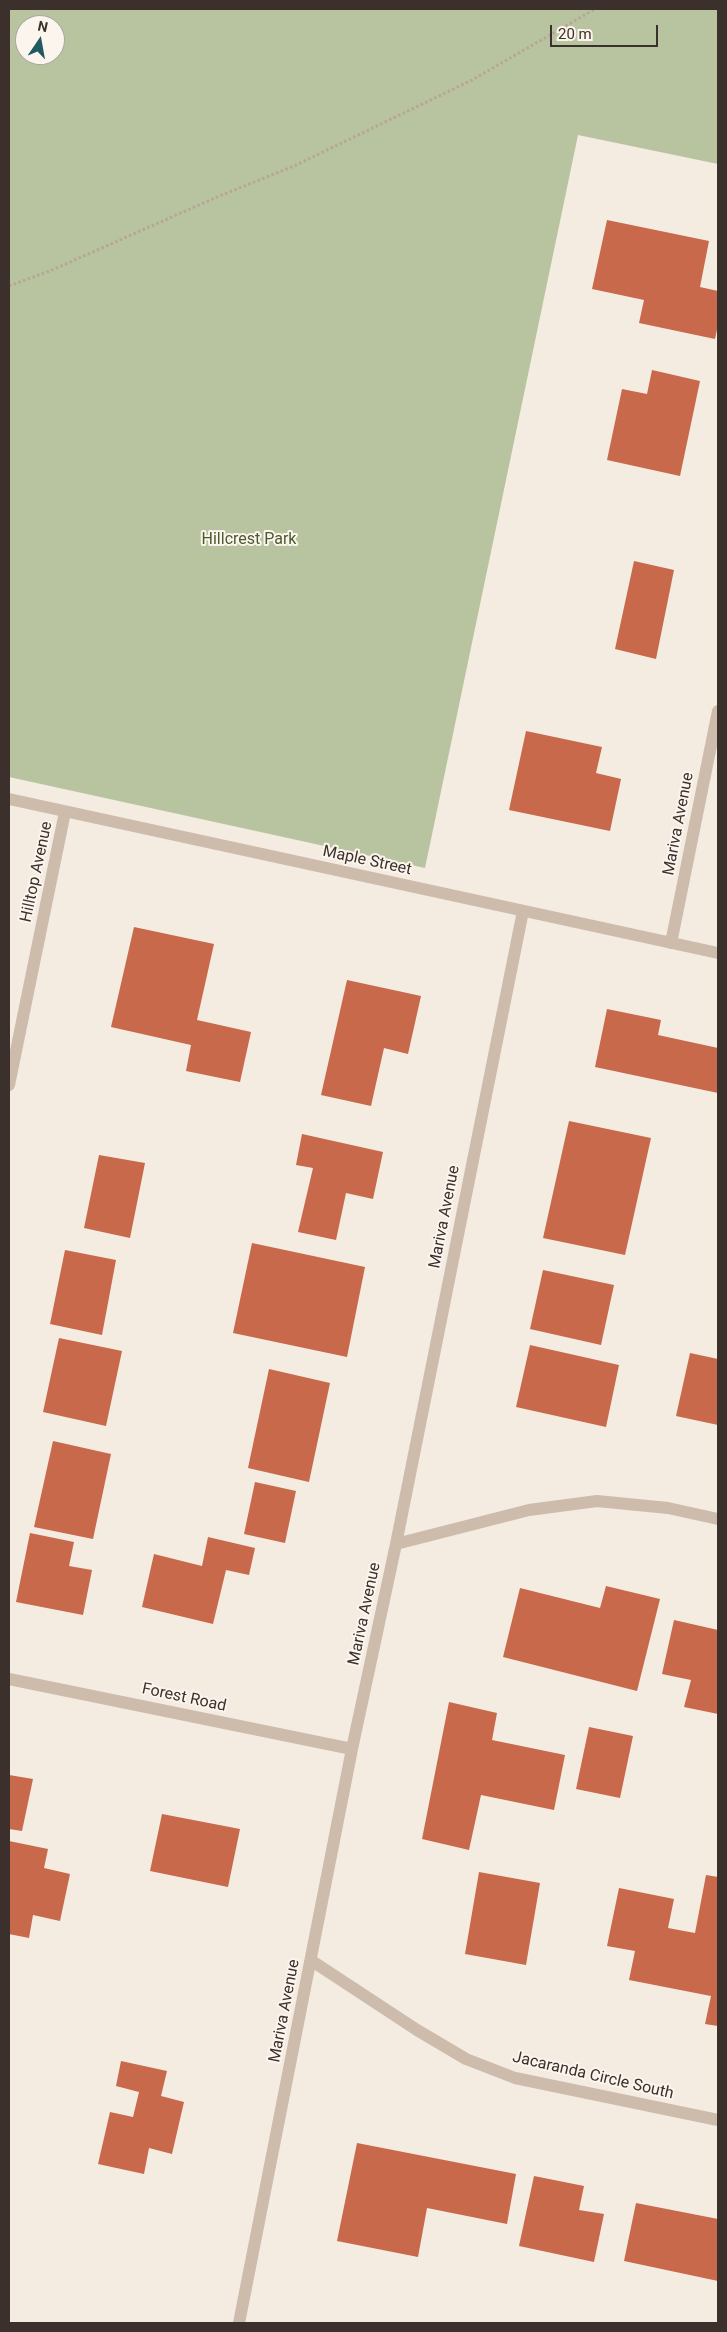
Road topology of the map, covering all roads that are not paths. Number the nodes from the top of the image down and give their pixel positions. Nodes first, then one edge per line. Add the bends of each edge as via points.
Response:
1 (718, 712) edge
2 (9, 799) edge
3 (66, 812) junction
4 (523, 911) junction
5 (671, 943) junction
6 (718, 953) edge
7 (9, 1085) edge
8 (718, 1519) edge
9 (396, 1544) junction
10 (9, 1678) edge
11 (352, 1749) junction
12 (312, 1961) junction
13 (718, 2120) edge
14 (239, 2323) edge

1 - 5 street, Mariva Avenue
2 - 3 street, Maple Street
3 - 4 street, Maple Street
3 - 7 street, Hilltop Avenue
4 - 5 street, Maple Street
4 - 9 street, Mariva Avenue
5 - 6 street, Maple Street
8 - 9 street via 668,1508 597,1501 529,1510
9 - 11 street, Mariva Avenue
10 - 11 street, Forest Road
11 - 12 street, Mariva Avenue
12 - 13 street, Jacaranda Circle South via 466,2059 515,2078
12 - 14 street, Mariva Avenue

